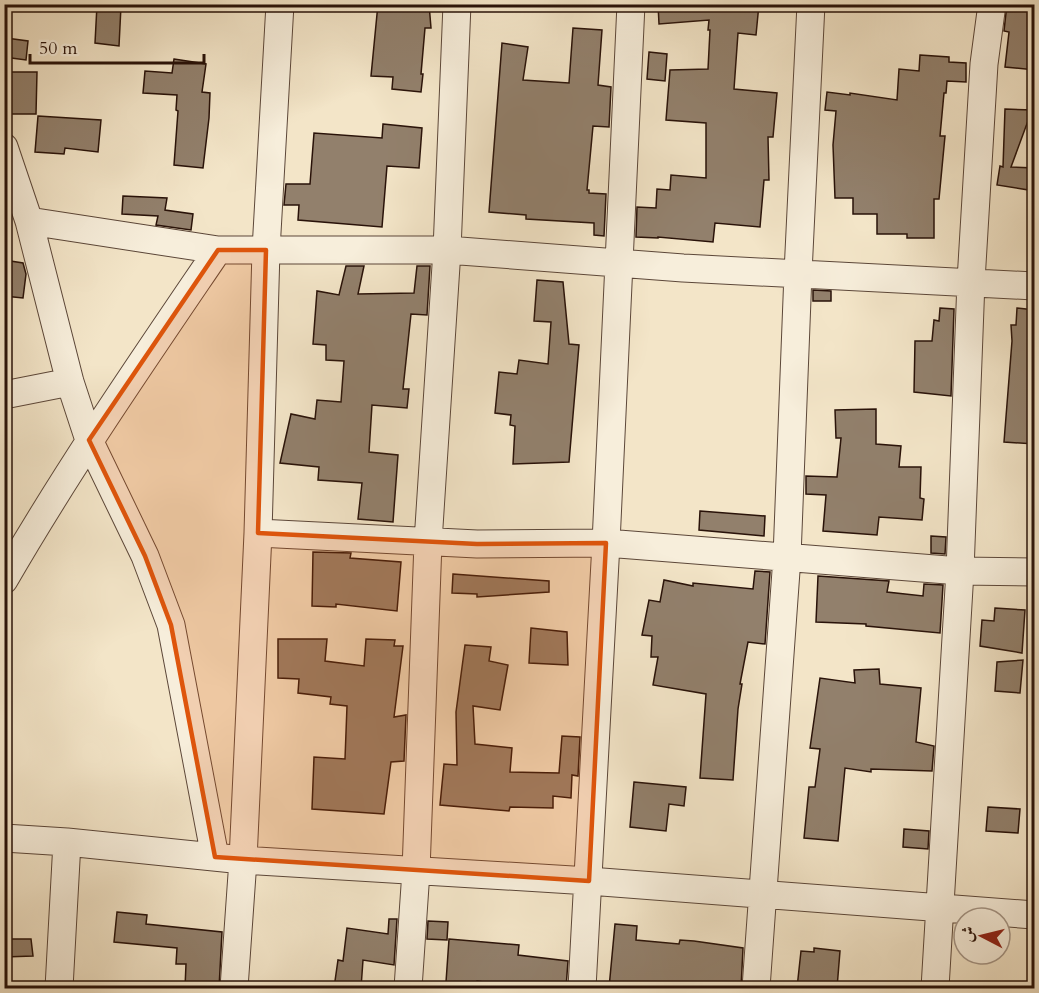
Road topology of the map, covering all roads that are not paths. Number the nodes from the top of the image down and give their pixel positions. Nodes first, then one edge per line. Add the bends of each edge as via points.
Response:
1 (280, 4) edge
2 (457, 4) edge
3 (631, 4) edge
4 (811, 4) edge
5 (992, 4) edge
6 (4, 147) edge
7 (29, 221) junction
8 (447, 249) junction
9 (218, 250) junction
10 (266, 250) junction
11 (619, 262) junction
12 (798, 273) junction
13 (971, 281) junction
14 (1035, 286) edge
15 (70, 382) junction
16 (4, 395) edge
17 (89, 440) junction
18 (258, 532) junction
19 (428, 542) junction
20 (606, 543) junction
21 (787, 557) junction
22 (960, 571) junction
23 (1035, 572) edge
24 (4, 580) edge
25 (4, 838) edge
26 (67, 842) junction
27 (215, 857) junction
28 (243, 860) junction
29 (416, 871) junction
30 (589, 881) junction
31 (762, 895) junction
32 (939, 910) junction
33 (1035, 915) edge
34 (59, 988) edge
35 (234, 988) edge
36 (408, 988) edge
37 (582, 988) edge
38 (756, 988) edge
39 (935, 988) edge

1 - 10 street
2 - 8 street
3 - 11 street
4 - 12 street
5 - 13 street via 984,64
6 - 7 street
7 - 9 street
7 - 15 street
8 - 10 street
8 - 11 street
8 - 19 street
9 - 10 street
9 - 17 street
10 - 18 street
11 - 12 street
11 - 20 street
12 - 13 street
12 - 21 street
13 - 14 street
13 - 22 street
15 - 16 street
15 - 17 street
17 - 24 street
17 - 27 street via 145,556 171,625
18 - 19 street
18 - 28 street
19 - 20 street
19 - 29 street
20 - 21 street
20 - 30 street
21 - 22 street
21 - 31 street
22 - 23 street
22 - 32 street
25 - 26 street
26 - 27 street
26 - 34 street
27 - 28 street
28 - 29 street
28 - 35 street
29 - 30 street
29 - 36 street
30 - 31 street
30 - 37 street
31 - 32 street
31 - 38 street
32 - 33 street
32 - 39 street

